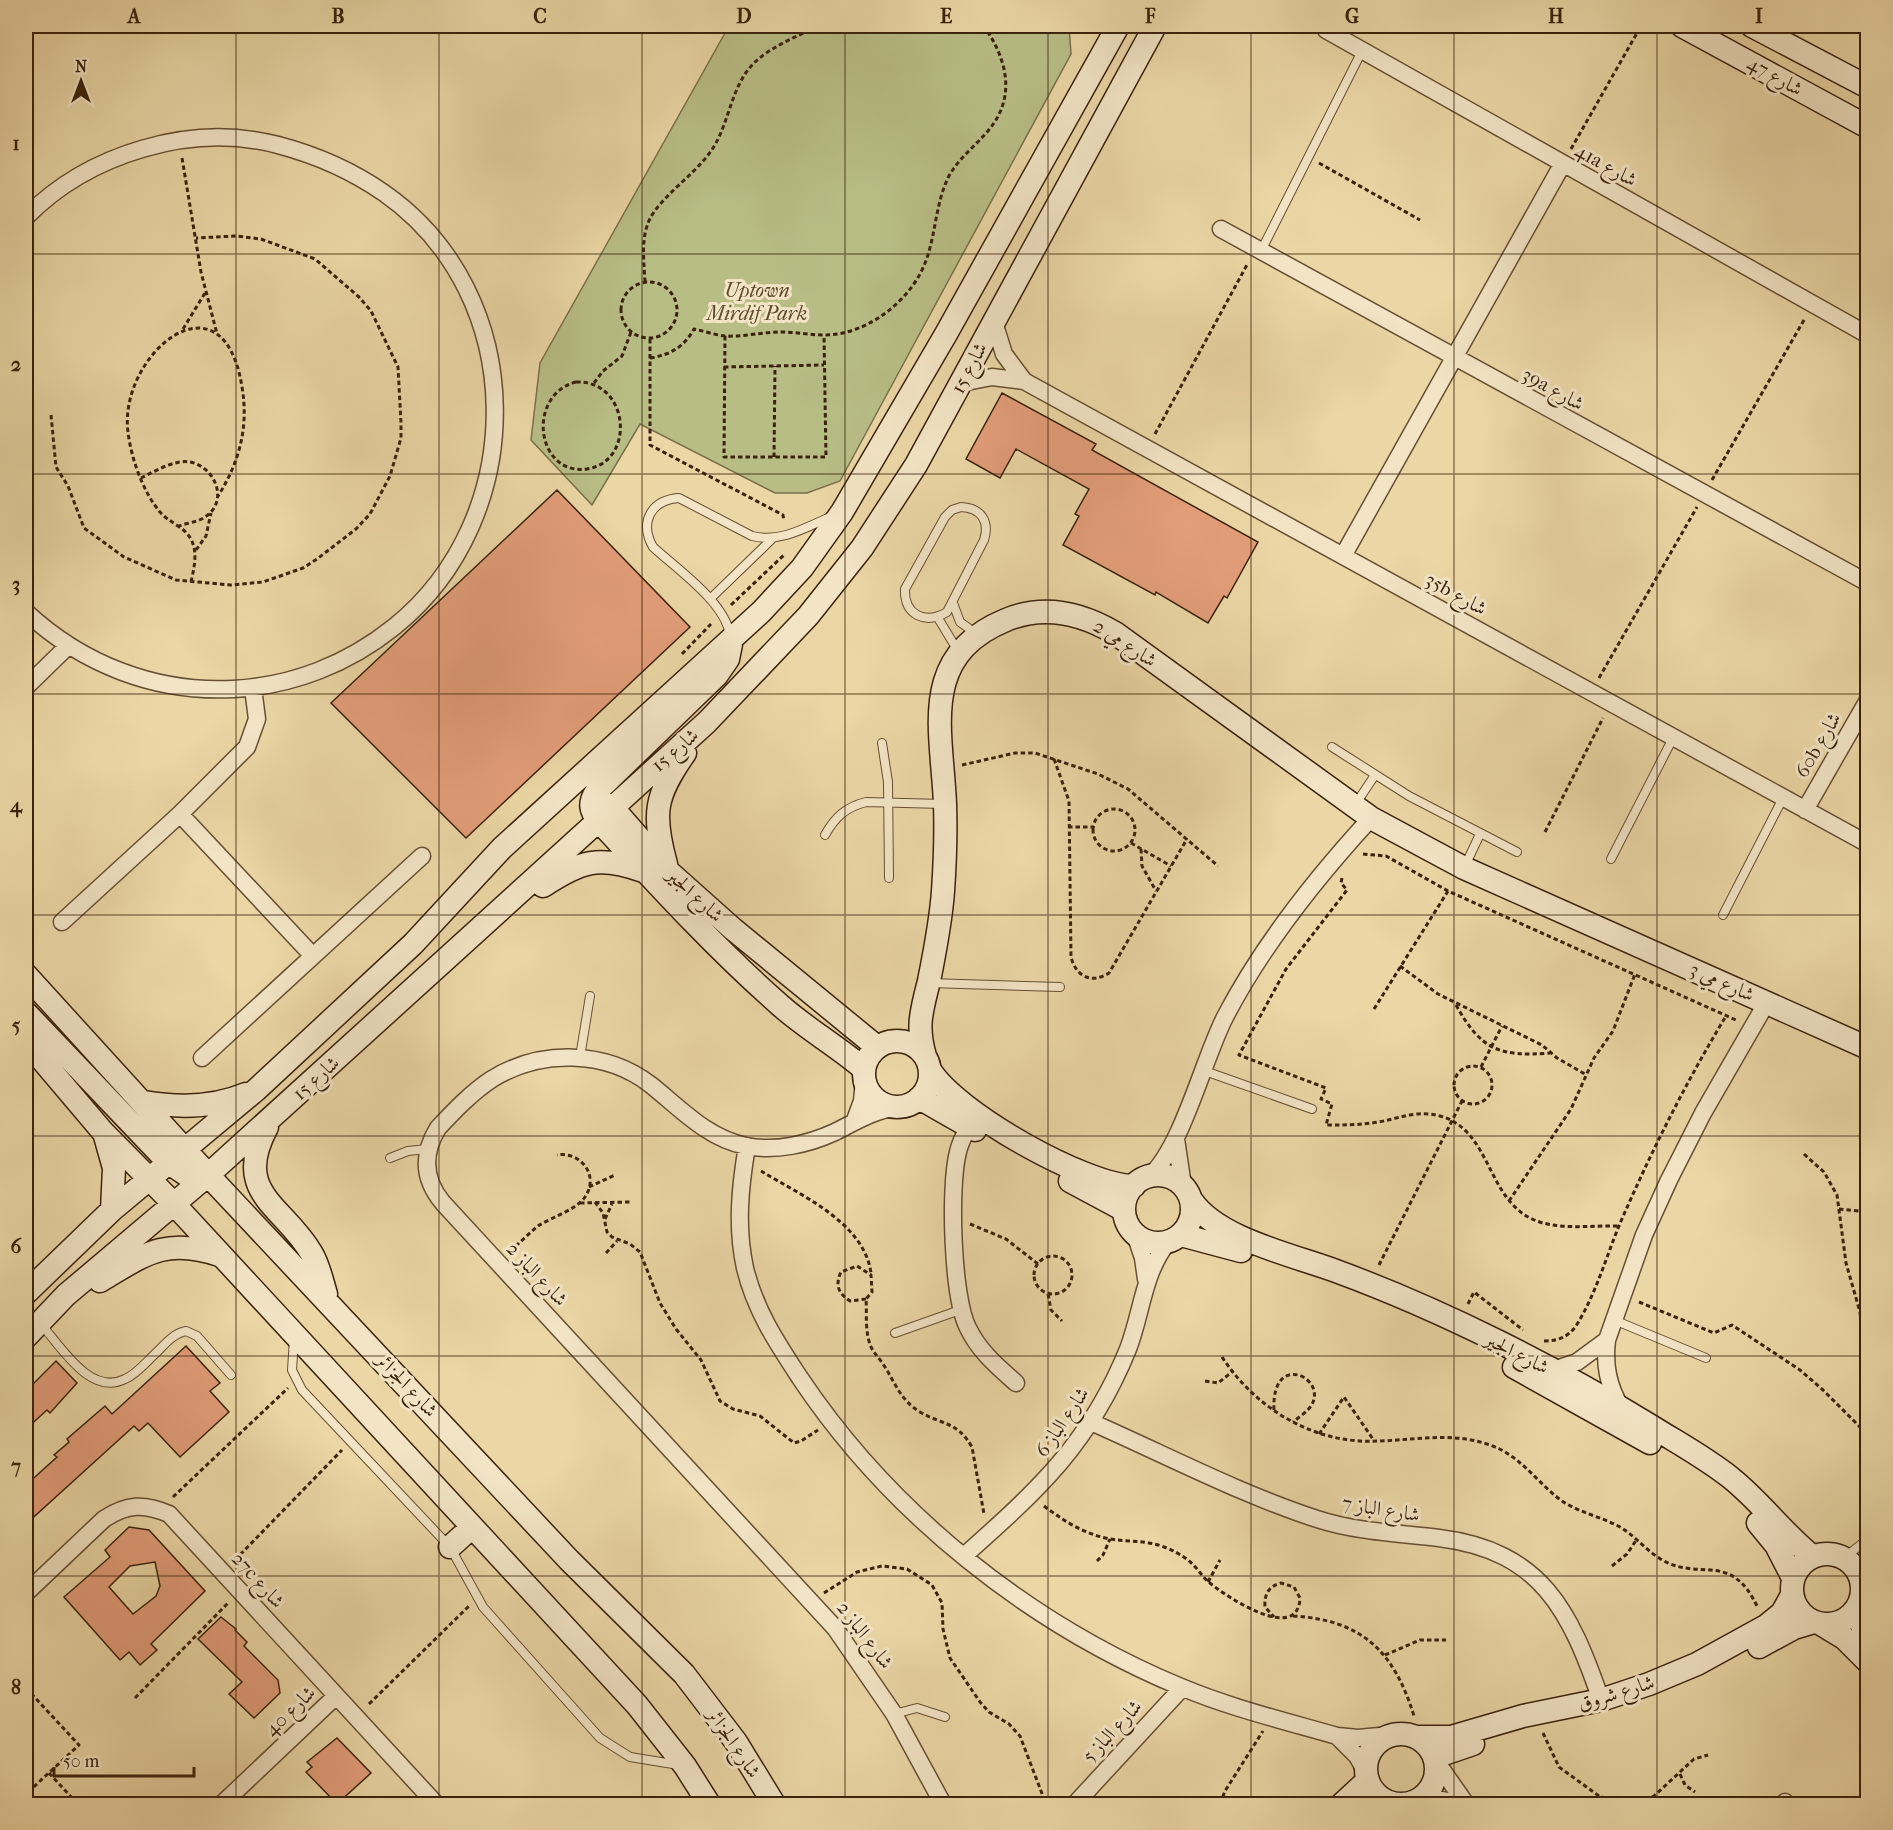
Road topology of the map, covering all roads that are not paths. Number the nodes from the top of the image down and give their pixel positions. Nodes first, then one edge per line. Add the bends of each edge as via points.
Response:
1 (1155, 26) edge
2 (1682, 26) edge
3 (1752, 26) edge
4 (1111, 28) edge
5 (1326, 30) dead end
6 (1362, 51) junction
7 (1868, 87) edge
8 (1868, 127) edge
9 (1562, 165) junction
10 (26, 217) edge
11 (1221, 229) dead end
12 (1258, 249) junction
13 (994, 322) junction
14 (946, 334) junction
15 (1868, 335) edge
16 (978, 352) junction
17 (1454, 358) junction
18 (1024, 381) junction
19 (961, 383) junction
20 (842, 512) junction
21 (772, 539) junction
22 (1343, 556) junction
23 (1868, 583) edge
24 (710, 599) junction
25 (953, 603) junction
26 (26, 612) edge
27 (938, 618) junction
28 (978, 636) junction
29 (731, 640) junction
30 (68, 646) junction
31 (960, 654) junction
32 (26, 687) edge
33 (253, 688) junction
34 (1868, 700) edge
35 (707, 722) junction
36 (1673, 738) junction
37 (882, 743) dead end
38 (1332, 747) dead end
39 (1375, 775) junction
40 (1783, 798) junction
41 (559, 799) junction
42 (889, 802) junction
43 (945, 804) junction
44 (600, 809) junction
45 (1805, 810) junction
46 (1363, 812) junction
47 (180, 814) junction
48 (1480, 834) junction
49 (825, 835) dead end
50 (1868, 844) edge
51 (1517, 852) dead end
52 (422, 856) dead end
53 (1611, 859) dead end
54 (1464, 868) junction
55 (668, 871) junction
56 (646, 872) junction
57 (888, 878) dead end
58 (517, 896) junction
59 (1724, 915) dead end
60 (62, 922) dead end
61 (313, 956) junction
62 (26, 975) edge
63 (928, 983) junction
64 (1060, 987) dead end
65 (590, 996) dead end
66 (1767, 1002) junction
67 (830, 1009) junction
68 (26, 1013) edge
69 (920, 1014) junction
70 (807, 1028) junction
71 (26, 1041) edge
72 (884, 1044) junction
73 (1868, 1048) edge
74 (202, 1058) dead end
75 (580, 1058) junction
76 (927, 1063) junction
77 (1201, 1070) junction
78 (864, 1076) junction
79 (256, 1090) junction
80 (919, 1098) junction
81 (144, 1102) junction
82 (898, 1107) junction
83 (1312, 1108) dead end
84 (273, 1117) junction
85 (855, 1120) junction
86 (969, 1127) junction
87 (104, 1132) junction
88 (1176, 1138) junction
89 (428, 1149) junction
90 (745, 1153) junction
91 (178, 1157) junction
92 (390, 1158) dead end
93 (208, 1175) junction
94 (150, 1179) junction
95 (1142, 1181) junction
96 (1187, 1193) junction
97 (174, 1204) junction
98 (112, 1210) junction
99 (1124, 1210) junction
100 (1135, 1234) junction
101 (1175, 1238) junction
102 (222, 1256) junction
103 (1146, 1282) junction
104 (26, 1293) edge
105 (66, 1295) junction
106 (327, 1299) junction
107 (960, 1310) junction
108 (1614, 1320) junction
109 (32, 1330) edge
110 (895, 1333) dead end
111 (294, 1335) junction
112 (1608, 1340) junction
113 (1706, 1358) dead end
114 (1553, 1370) junction
115 (231, 1375) dead end
116 (1016, 1383) dead end
117 (1621, 1407) junction
118 (1091, 1422) junction
119 (472, 1527) junction
120 (1868, 1539) edge
121 (450, 1547) junction
122 (965, 1555) junction
123 (1813, 1557) junction
124 (1844, 1558) junction
125 (1792, 1587) junction
126 (26, 1593) edge
127 (1860, 1603) junction
128 (1817, 1623) junction
129 (1868, 1639) edge
130 (1868, 1662) edge
131 (1182, 1688) junction
132 (335, 1697) junction
133 (1601, 1700) junction
134 (894, 1714) junction
135 (945, 1717) dead end
136 (1390, 1735) junction
137 (1337, 1736) junction
138 (1416, 1737) junction
139 (1435, 1759) junction
140 (685, 1766) junction
141 (1367, 1776) junction
142 (1415, 1801) junction
143 (1379, 1803) edge
144 (222, 1804) edge
145 (436, 1804) edge
146 (709, 1804) edge
147 (774, 1804) edge
148 (943, 1804) edge
149 (1075, 1804) edge
150 (1342, 1804) edge
151 (1465, 1804) edge

1 - 13 street, شارع 15
2 - 8 street, شارع 47
3 - 7 street, شارع 47
4 - 14 street, شارع 15
5 - 6 street, 41a شارع
6 - 9 street, 41a شارع
6 - 12 lane
9 - 15 street, 41a شارع
9 - 17 street
10 - 33 street via 68,183 103,163 140,149 223,138 267,142 309,153 386,194 419,223 447,257 463,285 485,335 494,378 496,421 492,464 467,536 438,583 409,615 375,642 337,664 296,679
11 - 12 street, 39a شارع
12 - 17 street, 39a شارع
13 - 16 street, شارع 15
13 - 18 street, 35b شارع via 1004,354
14 - 16 street
14 - 20 street, شارع 15
16 - 19 street, شارع 15
17 - 22 street
17 - 23 street, 39a شارع
18 - 19 street, 35b شارع via 992,377
18 - 22 street, 35b شارع
19 - 35 street, شارع 15 via 916,465 862,549 808,616
20 - 21 lane
20 - 29 street, شارع 15 via 802,568
21 - 24 lane
21 - 24 lane via 752,536 679,498 657,504 649,514 647,537
22 - 36 street, 35b شارع
24 - 29 lane via 722,613
25 - 27 lane
25 - 27 lane via 987,531 980,512 971,508 952,510 945,517 905,588 909,609 917,616
25 - 28 lane via 960,622
26 - 30 street
27 - 31 lane
28 - 31 street, شارع مي 2
28 - 46 street, شارع مي 2 via 1015,616 1036,612 1078,615 1097,623
29 - 41 street, شارع 15
29 - 44 street via 728,659 717,675
30 - 32 street
30 - 33 street via 102,664 166,685 215,690
31 - 43 street, شارع مي 2 via 940,695 938,726
33 - 47 street via 258,719 247,747
34 - 45 street, 60b شارع
35 - 44 street, شارع 15
35 - 55 street via 669,775 658,798 658,833
36 - 40 street, 35b شارع
36 - 53 lane
37 - 42 lane
38 - 39 lane
39 - 46 lane
39 - 48 lane
40 - 45 street, 35b شارع
40 - 59 lane
41 - 44 street via 580,797
41 - 79 street, شارع 15 via 502,848 432,926
42 - 43 lane
42 - 49 lane via 855,805 832,822
42 - 57 lane
43 - 63 street, شارع مي 2 via 943,898
44 - 55 street, شارع الجير
44 - 56 street, شارع الجير
44 - 58 street, شارع 15
45 - 50 street, 35b شارع
46 - 54 street, شارع مي 3
46 - 77 street via 1280,929 1226,1015
47 - 60 street
47 - 61 street
48 - 51 lane
48 - 54 lane
52 - 61 street
54 - 66 street, شارع مي 3
55 - 67 street, شارع الجير
56 - 58 street via 620,862 585,862 534,891
56 - 70 street, شارع الجير via 712,942
58 - 84 street, شارع 15
61 - 74 street
62 - 81 street, شارع الجزائر
63 - 64 lane
63 - 69 street, شارع مي 2
65 - 75 lane
66 - 73 street
66 - 108 street, شارع مي 3 via 1669,1180 1644,1235
67 - 70 street via 824,1020
67 - 72 street, شارع الجير via 854,1019
68 - 91 street
69 - 72 street
69 - 76 street, شارع مي 2
70 - 78 street, شارع الجير via 833,1043
71 - 87 street
72 - 76 street via 906,1042
72 - 78 street via 868,1057
75 - 89 street via 536,1061 491,1080 438,1128
75 - 90 street via 630,1072 694,1122
76 - 80 street via 928,1085
76 - 95 street via 950,1096 1005,1132 1103,1181
77 - 83 lane
77 - 88 street
78 - 82 street via 877,1100
78 - 85 street via 862,1101
79 - 81 street via 224,1102 192,1107
79 - 91 street, شارع 15
80 - 82 street
80 - 86 street
81 - 91 street, شارع الجزائر
82 - 85 street
84 - 93 street, شارع 15
84 - 106 street via 256,1155 258,1186 266,1201 312,1253
85 - 90 street via 814,1140
86 - 99 street
86 - 107 street via 956,1163 956,1292
87 - 94 street
87 - 98 street via 114,1168
88 - 95 street via 1166,1159
88 - 96 street
89 - 92 lane
89 - 134 street, شارع الباز 2 via 426,1172 435,1194 812,1601 856,1655
90 - 122 street via 741,1244 753,1294 776,1341 830,1422 899,1500
91 - 93 street, شارع الجزائر
91 - 94 street, شارع 15
93 - 97 street, شارع 15
93 - 106 street, شارع الجزائر
94 - 97 street
94 - 98 street, شارع 15
95 - 96 street via 1167,1177
95 - 99 street via 1125,1201
96 - 101 street via 1190,1222
96 - 114 street, شارع الجير via 1206,1218 1226,1231 1385,1290
97 - 102 street
97 - 105 street, شارع 15
98 - 104 street, شارع 15
99 - 100 street
100 - 101 street via 1150,1242
100 - 103 street, شارع الباز 6
101 - 103 street, شارع الباز 6 via 1154,1261
101 - 125 street, شارع الجير via 1213,1241 1425,1324 1654,1445 1737,1501 1776,1545
102 - 105 street via 192,1247 155,1250 90,1287
102 - 111 street
103 - 118 street, شارع الباز 6 via 1128,1348
105 - 109 street, شارع 15
106 - 147 street, شارع الجزائر via 570,1560 684,1674 736,1742
107 - 110 lane
107 - 116 street via 976,1344
108 - 112 street, شارع مي 3
108 - 113 lane
109 - 115 lane via 97,1381 124,1380 174,1336 186,1331 197,1336
111 - 119 street
111 - 121 lane via 292,1358 296,1380
112 - 114 street via 1577,1362
112 - 117 street, شارع مي 3 via 1609,1382
114 - 117 street, شارع الجير
117 - 123 street, شارع الجير via 1731,1478
118 - 122 street, شارع الباز 6 via 1061,1464
118 - 133 street, شارع الباز 7 via 1320,1520 1374,1532 1459,1541 1502,1556 1539,1582 1560,1606 1582,1646
119 - 121 street
119 - 140 street via 637,1705
120 - 124 lane
121 - 140 lane via 477,1599 609,1746 630,1757
122 - 131 street via 1090,1642
123 - 124 street via 1823,1554
123 - 125 street via 1804,1562
124 - 127 street via 1859,1573
125 - 128 street via 1799,1611
125 - 133 street, شارع شروق via 1782,1613 1766,1626 1673,1675
126 - 132 street, 27c شارع via 119,1509 136,1505 159,1510 182,1526
127 - 128 street via 1847,1619
127 - 129 street via 1860,1622
128 - 130 street via 1844,1638
128 - 139 street, شارع شروق via 1794,1628 1697,1679 1641,1702 1486,1740
131 - 137 street
131 - 149 street, شارع الباز 5
132 - 144 street, شارع 40
132 - 145 street, 27c شارع
133 - 138 street, شارع شروق via 1523,1716 1451,1737
134 - 135 lane via 916,1708
134 - 148 street, شارع الباز 2
136 - 137 street
136 - 138 street
136 - 141 street via 1369,1754
137 - 141 street via 1357,1756
138 - 139 street via 1430,1748
139 - 142 street via 1437,1771 1430,1789
139 - 151 street
140 - 146 street
141 - 143 street
141 - 150 street
142 - 143 street
142 - 151 street

